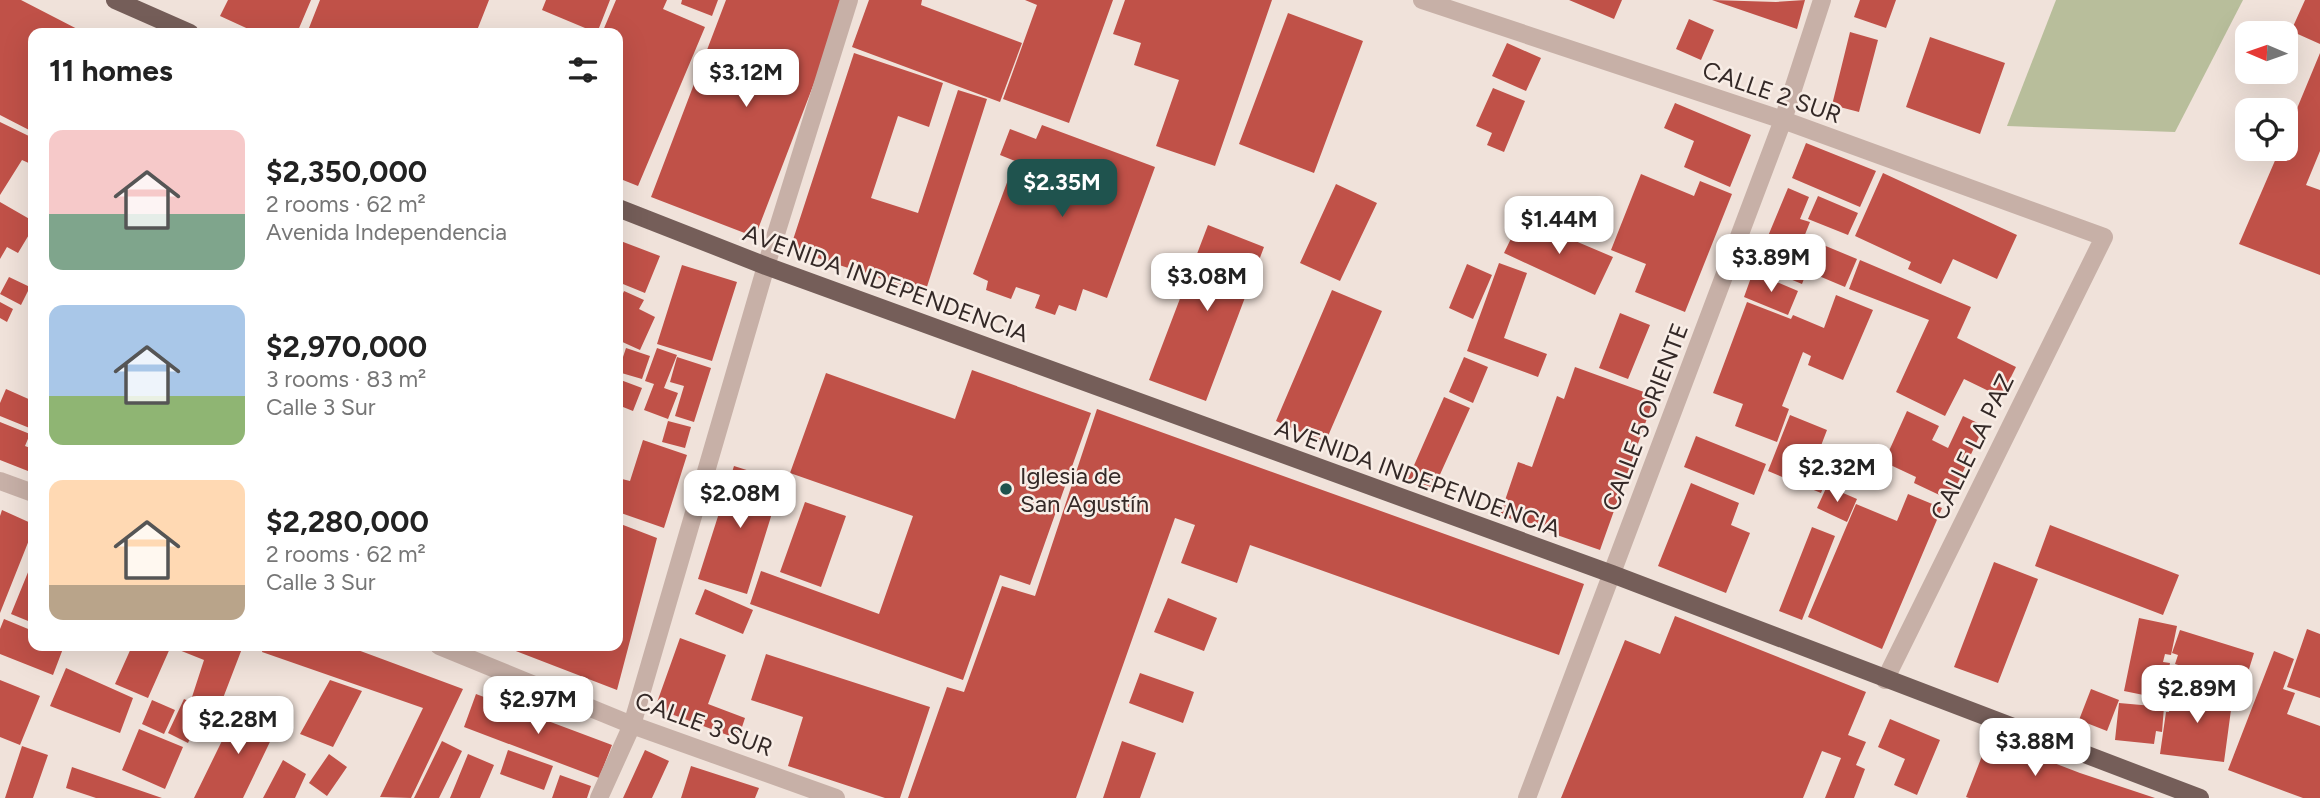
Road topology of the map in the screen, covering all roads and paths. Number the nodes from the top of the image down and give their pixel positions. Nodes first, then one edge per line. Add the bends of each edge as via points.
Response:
1 (115, 0) edge
2 (849, 0) edge
3 (1422, 0) edge
4 (1822, 0) edge
5 (179, 28) edge
6 (1783, 120) junction
7 (623, 210) edge
8 (2104, 237) joint
9 (766, 266) junction
10 (0, 481) edge
11 (28, 491) edge
12 (1612, 574) junction
13 (451, 651) edge
14 (1885, 680) junction
15 (632, 725) junction
16 (599, 798) edge
17 (836, 798) edge
18 (1527, 798) edge
19 (2200, 798) edge

1 - 5 main road
2 - 9 street
3 - 6 street, CALLE 2 SUR
4 - 6 street, CALLE 5 ORIENTE
6 - 8 street, CALLE 2 SUR
6 - 12 street, CALLE 5 ORIENTE
7 - 9 main road, AVENIDA INDEPENDENCIA
8 - 14 street, CALLE LA PAZ
9 - 12 main road, AVENIDA INDEPENDENCIA
9 - 15 street
10 - 11 street
12 - 14 main road, AVENIDA INDEPENDENCIA
12 - 18 street, CALLE 5 ORIENTE
13 - 15 street, CALLE 3 SUR
14 - 19 main road, AVENIDA INDEPENDENCIA
15 - 16 street
15 - 17 street, CALLE 3 SUR

